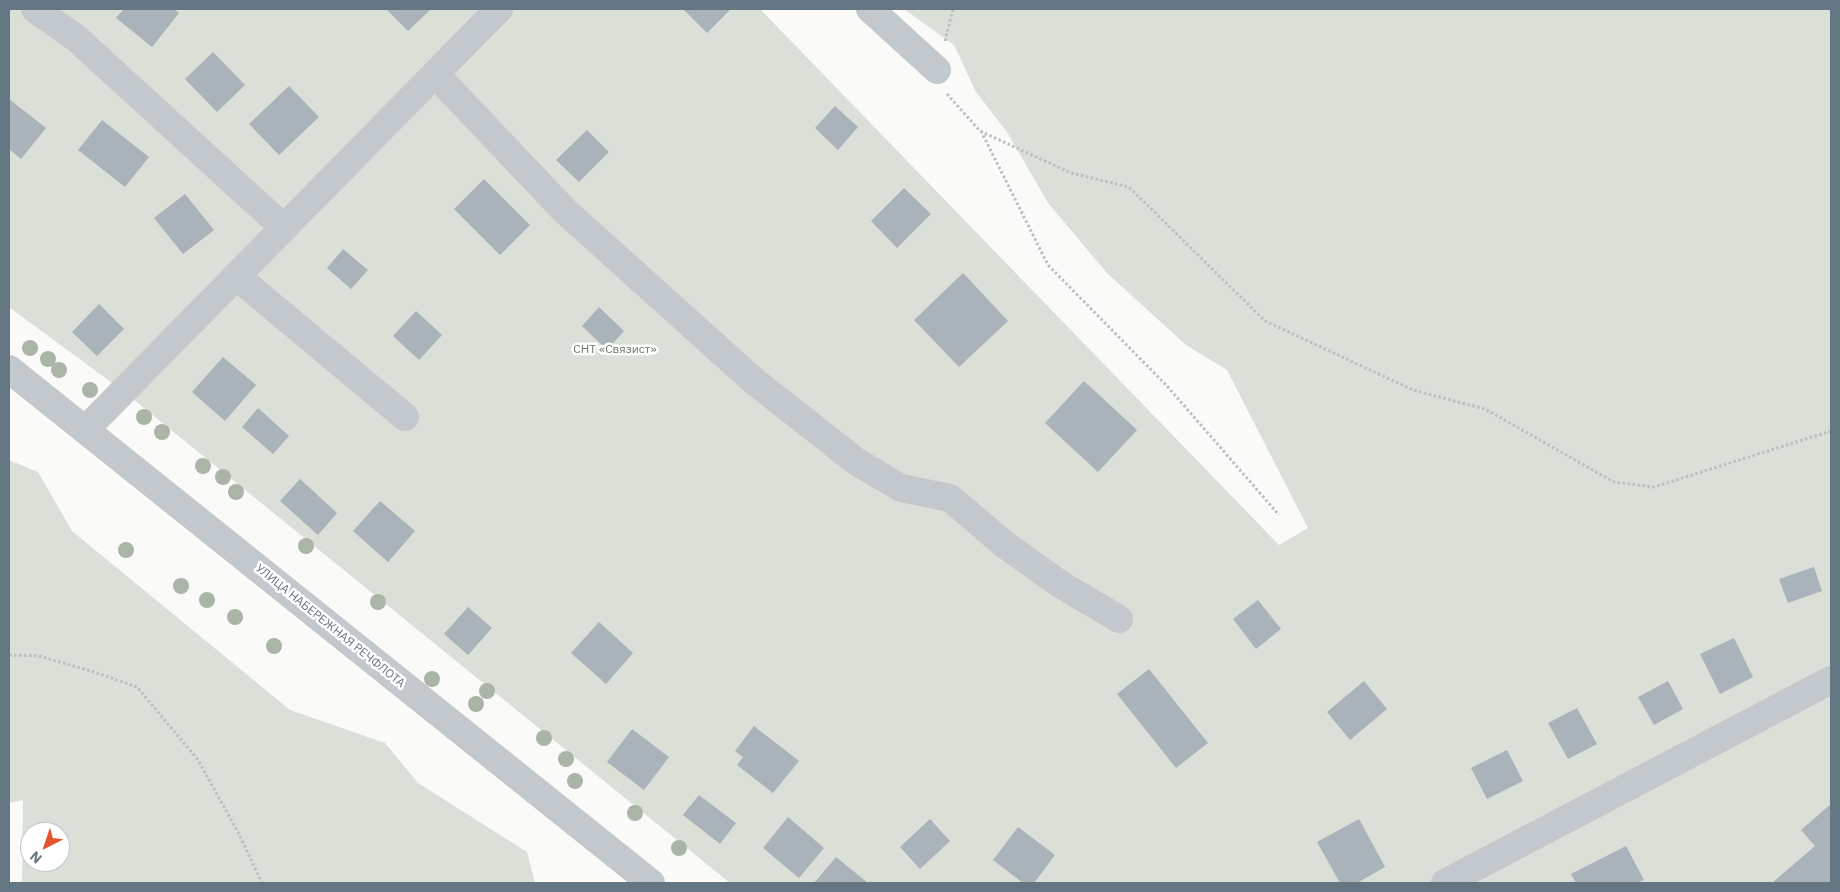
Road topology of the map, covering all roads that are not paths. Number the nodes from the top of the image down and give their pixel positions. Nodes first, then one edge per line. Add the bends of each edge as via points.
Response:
1 (35, 9) edge
2 (499, 9) edge
3 (870, 9) edge
4 (937, 70) road end
5 (435, 74) junction
6 (284, 228) junction
7 (236, 276) junction
8 (9, 369) edge
9 (405, 418) dead end
10 (85, 430) junction
11 (1119, 619) dead end
12 (1831, 680) edge
13 (651, 883) edge
14 (1446, 883) edge

1 - 6 street via 76,38
2 - 5 street
3 - 4 street
5 - 6 street
5 - 11 street via 565,211 754,381 857,462 901,488 950,498 1004,544 1060,584
6 - 7 street
7 - 9 street
7 - 10 street
8 - 10 street, УЛИЦА НАБЕРЕЖНАЯ РЕЧФЛОТА
10 - 13 street, УЛИЦА НАБЕРЕЖНАЯ РЕЧФЛОТА
12 - 14 street

